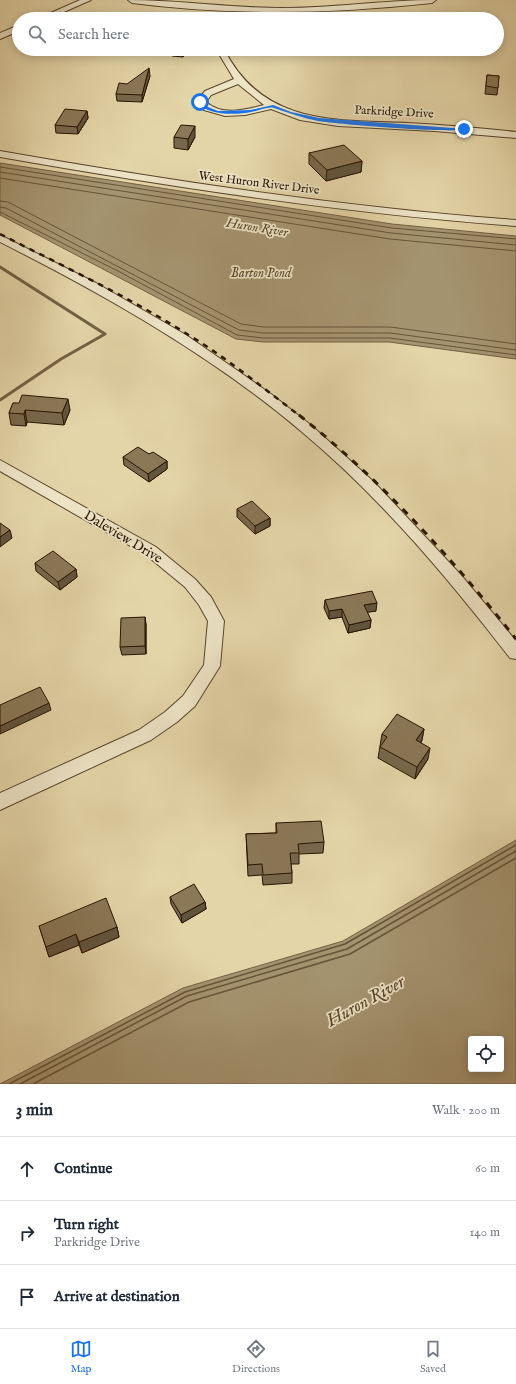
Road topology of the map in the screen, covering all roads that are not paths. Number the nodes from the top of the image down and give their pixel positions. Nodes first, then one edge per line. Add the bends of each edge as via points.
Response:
1 (87, 0) edge
2 (132, 0) edge
3 (306, 0) edge
4 (432, 0) edge
5 (208, 9) junction
6 (308, 10) junction
7 (58, 12) edge
8 (209, 12) edge
9 (12, 31) edge
10 (0, 36) edge
11 (224, 56) edge
12 (239, 80) junction
13 (273, 106) junction
14 (516, 135) edge
15 (0, 154) edge
16 (516, 223) edge
17 (0, 238) edge
18 (0, 465) edge
19 (516, 653) edge
20 (0, 802) edge

1 - 7 street
2 - 5 street
3 - 6 street
4 - 6 street
5 - 6 street
5 - 8 street
9 - 10 street
11 - 12 street, Parkridge Drive
12 - 13 street, Parkridge Drive via 260,99
12 - 13 street via 208,93 200,102 206,108 217,112 232,113 250,112
13 - 14 street, Parkridge Drive via 319,120 464,129
15 - 16 street, West Huron River Drive via 243,195
17 - 19 street via 168,329 197,347 297,422 345,462 400,517 467,591
18 - 20 street, Daleview Drive via 151,551 190,583 205,601 216,621 212,666 189,701 171,717 145,735

